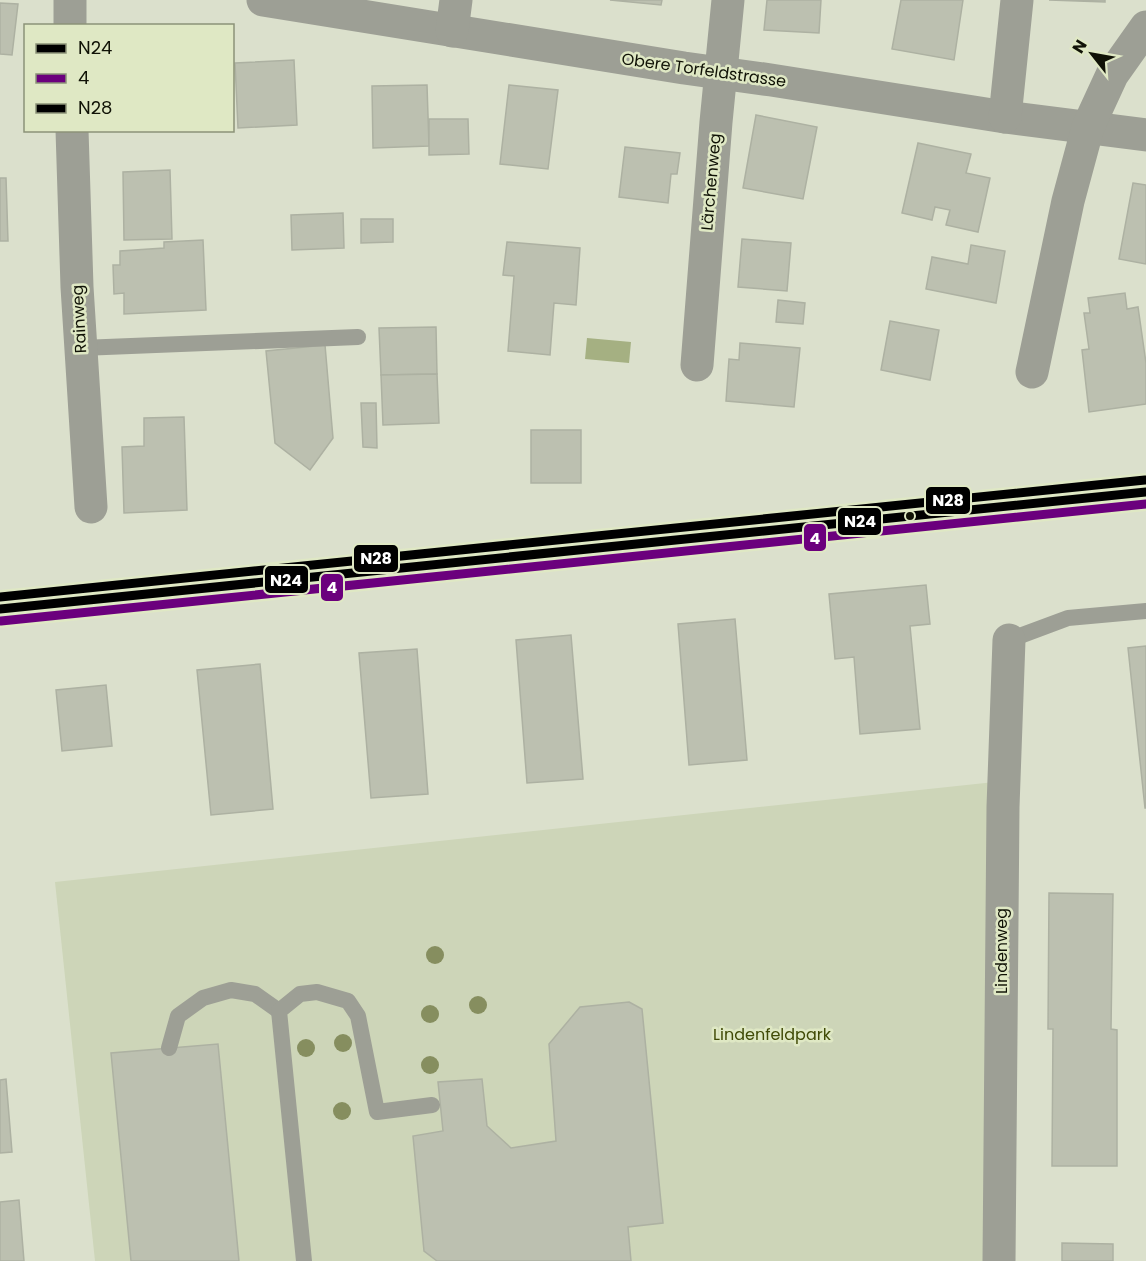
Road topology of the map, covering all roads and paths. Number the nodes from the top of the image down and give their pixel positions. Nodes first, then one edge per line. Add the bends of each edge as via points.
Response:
1 (70, 0) edge
2 (263, 0) edge
3 (728, 0) edge
4 (1017, 0) edge
5 (454, 16) edge
6 (70, 24) edge
7 (1146, 27) edge
8 (721, 73) junction
9 (1005, 117) junction
10 (1088, 127) junction
11 (72, 132) edge
12 (1146, 135) edge
13 (358, 337) dead end
14 (81, 348) junction
15 (697, 365) dead end
16 (1032, 372) dead end
17 (1146, 492) edge
18 (92, 507) dead end
19 (0, 609) edge
20 (1146, 611) edge
21 (1010, 640) joint
22 (279, 1011) junction
23 (170, 1048) dead end
24 (432, 1105) dead end
25 (304, 1261) edge
26 (999, 1261) edge

1 - 6 street
2 - 5 street, Obere Torfeldstrasse
3 - 8 street, Lärchenweg
4 - 9 street
5 - 8 street, Obere Torfeldstrasse
7 - 10 street via 1112,75
8 - 9 street, Obere Torfeldstrasse
8 - 15 street, Lärchenweg
9 - 10 street, Obere Torfeldstrasse
10 - 12 street, Obere Torfeldstrasse
10 - 16 street via 1068,201
11 - 14 street, Rainweg
13 - 14 lane
14 - 18 street, Rainweg
17 - 19 main road
20 - 21 lane via 1068,618
21 - 26 street, Lindenweg via 1002,831
22 - 23 lane via 255,994 231,990 203,998 178,1016
22 - 24 lane via 300,994 316,992 348,1001 358,1016 377,1112
22 - 25 lane

